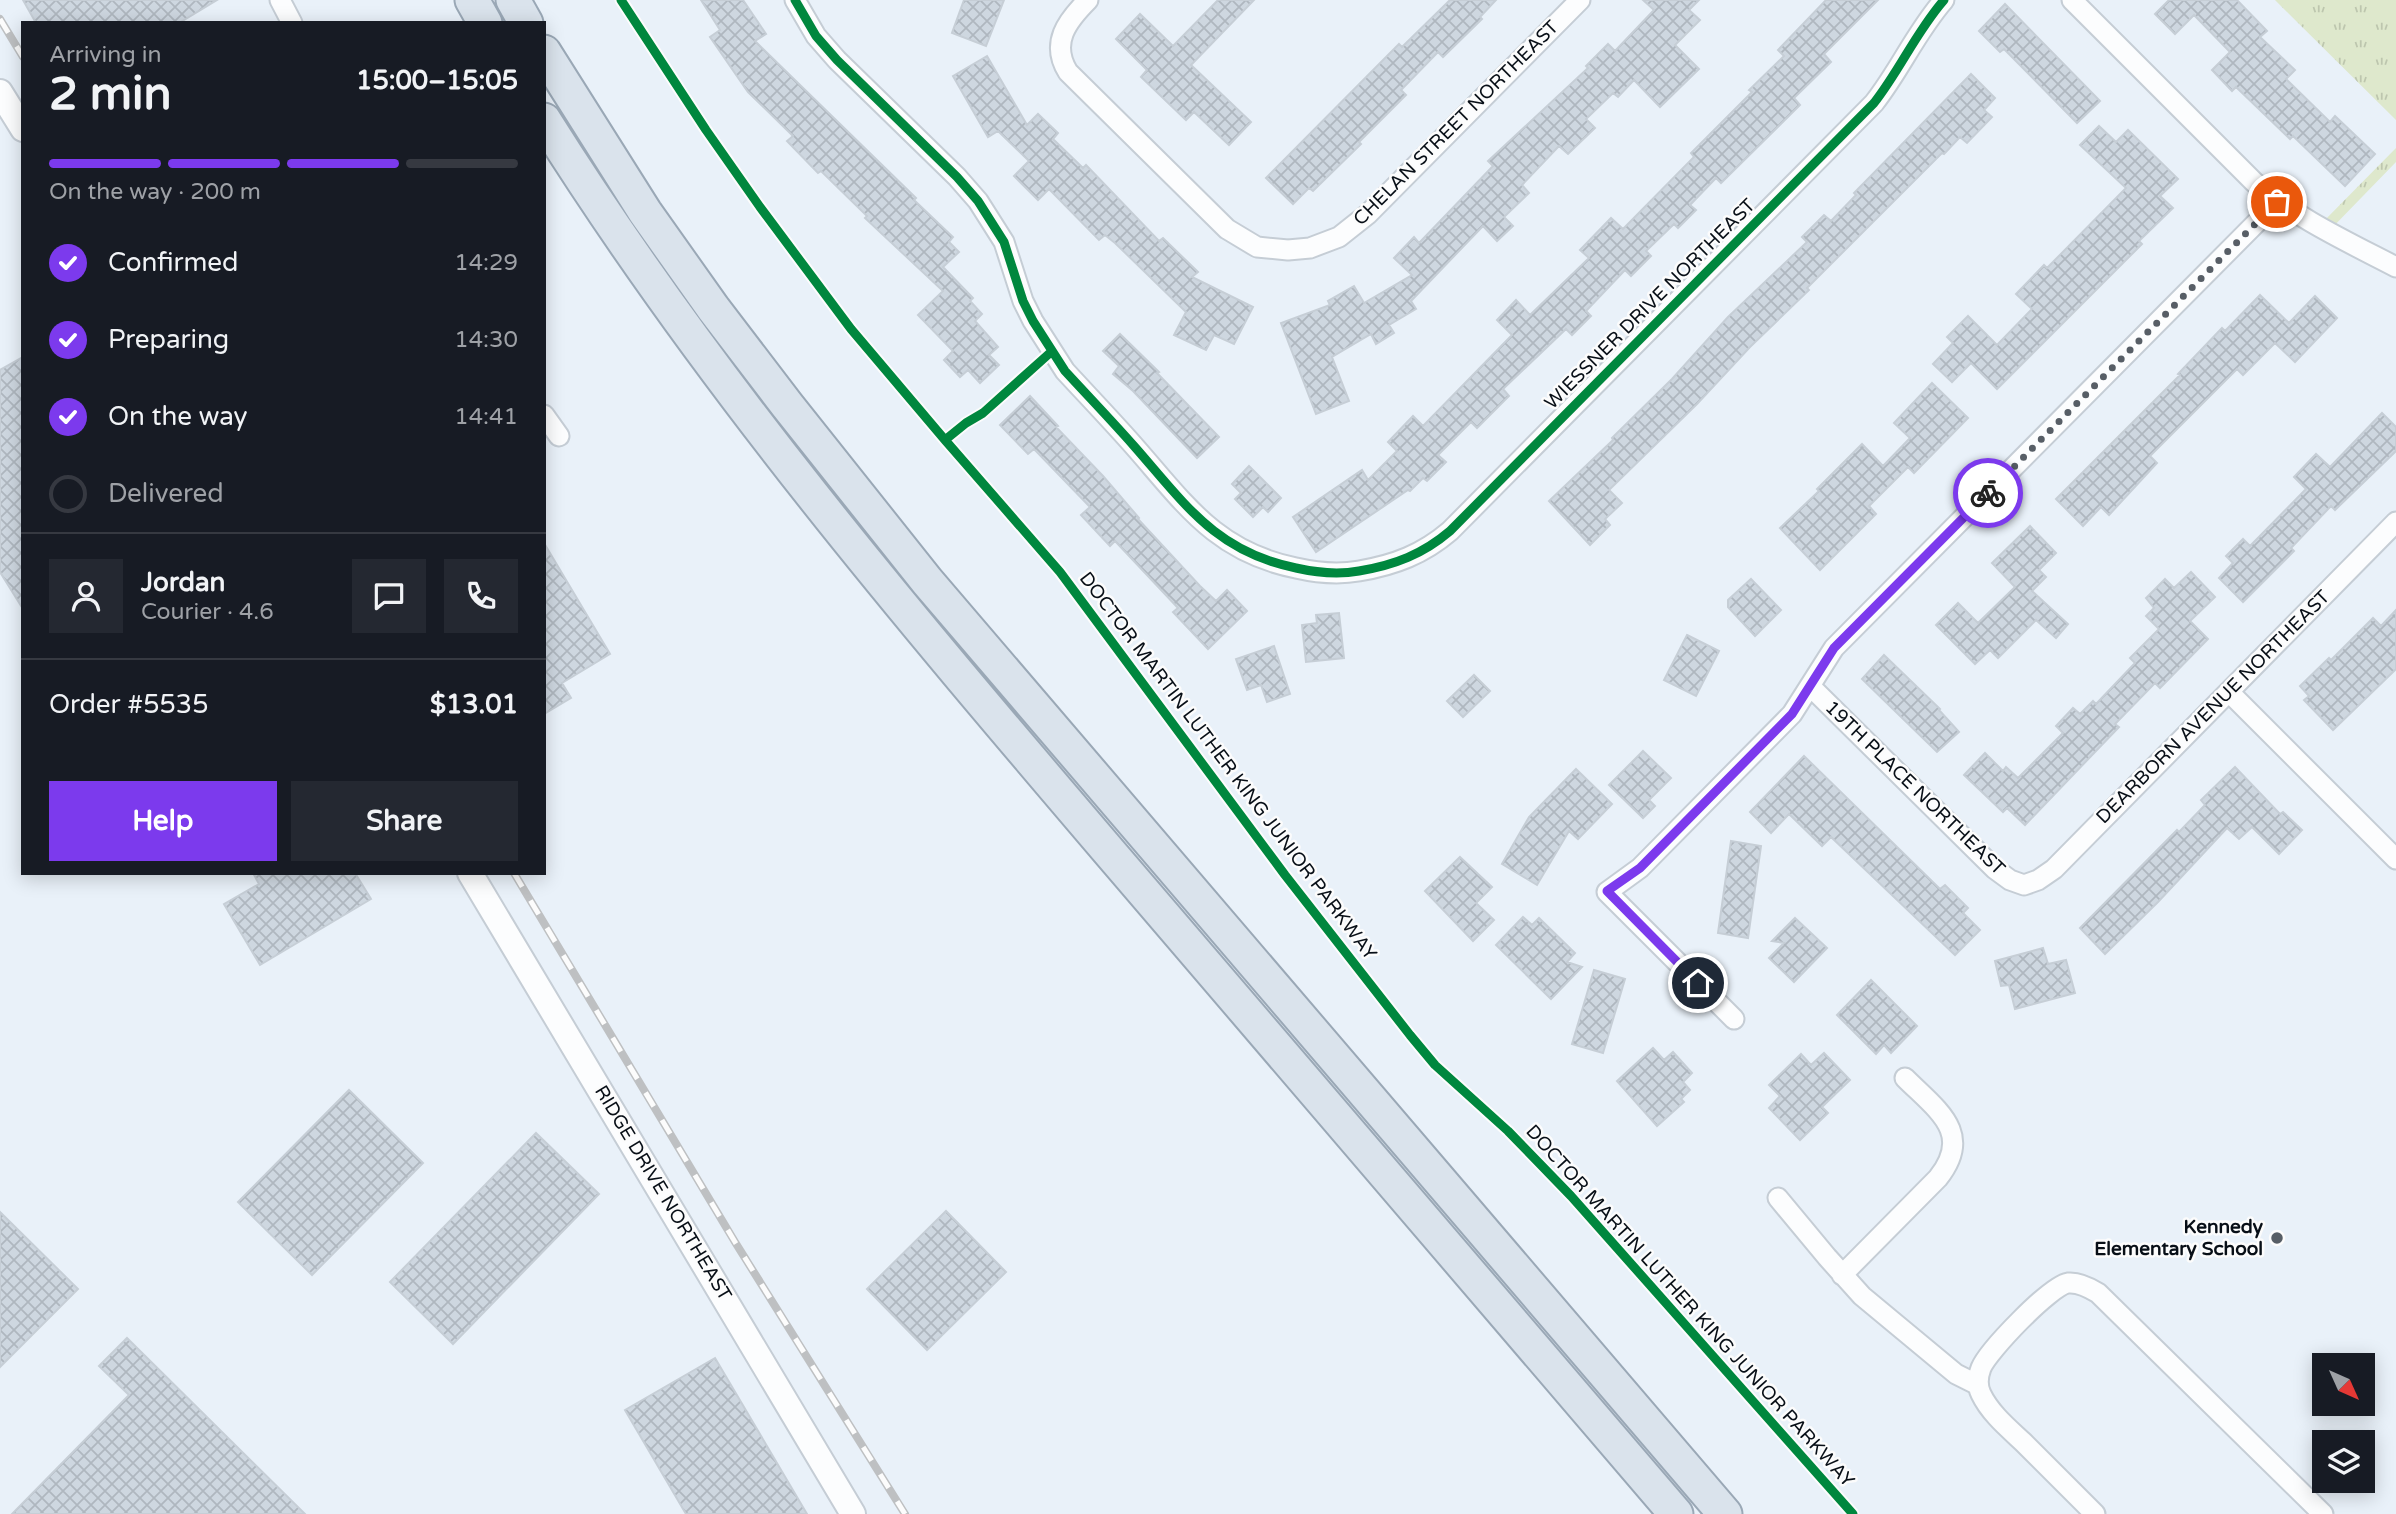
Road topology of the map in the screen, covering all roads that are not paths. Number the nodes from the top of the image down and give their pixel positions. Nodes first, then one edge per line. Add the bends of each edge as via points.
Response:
1 (279, 0) edge
2 (472, 0) edge
3 (513, 0) edge
4 (795, 0) edge
5 (1088, 0) edge
6 (1580, 0) edge
7 (1944, 0) edge
8 (2072, 0) edge
9 (291, 21) edge
10 (484, 21) edge
11 (525, 21) edge
12 (546, 55) edge
13 (0, 92) edge
14 (546, 123) edge
15 (21, 126) edge
16 (2277, 202) junction
17 (2396, 267) edge
18 (546, 418) edge
19 (559, 436) dead end
20 (2396, 522) edge
21 (1810, 686) junction
22 (2229, 692) junction
23 (2396, 859) edge
24 (471, 875) edge
25 (2024, 885) joint
26 (1734, 1019) dead end
27 (1905, 1078) dead end
28 (1778, 1198) dead end
29 (1842, 1275) junction
30 (1978, 1385) junction
31 (853, 1514) edge
32 (1676, 1514) edge
33 (1725, 1514) edge
34 (2095, 1514) edge
35 (2323, 1514) edge

1 - 9 street
2 - 10 highway
3 - 11 highway
4 - 7 street, WIESSNER DRIVE NORTHEAST via 837,60 978,201 1004,242 1023,301 1051,352 1182,502 1220,538 1247,553 1273,564 1338,575 1404,561 1450,530 1874,103
5 - 6 street, CHELAN STREET NORTHEAST via 1064,29 1062,61 1068,72 1227,229 1257,247 1288,250 1339,237 1368,214
8 - 16 street
12 - 33 highway via 645,212 713,308 926,581
13 - 15 street
14 - 32 highway via 653,285 831,521
16 - 17 street
16 - 21 street via 1834,648
18 - 19 street
20 - 22 street, DEARBORN AVENUE NORTHEAST
21 - 25 street, 19TH PLACE NORTHEAST via 1995,869
21 - 26 street via 1792,714 1659,849 1607,891
22 - 23 street
22 - 25 street, DEARBORN AVENUE NORTHEAST via 2054,869
24 - 31 street, RIDGE DRIVE NORTHEAST
27 - 29 street via 1946,1119 1954,1150 1938,1178
28 - 29 street
29 - 30 street via 1946,1366
30 - 34 street via 1994,1415
30 - 35 street via 1989,1353 2038,1303 2068,1283 2087,1286

